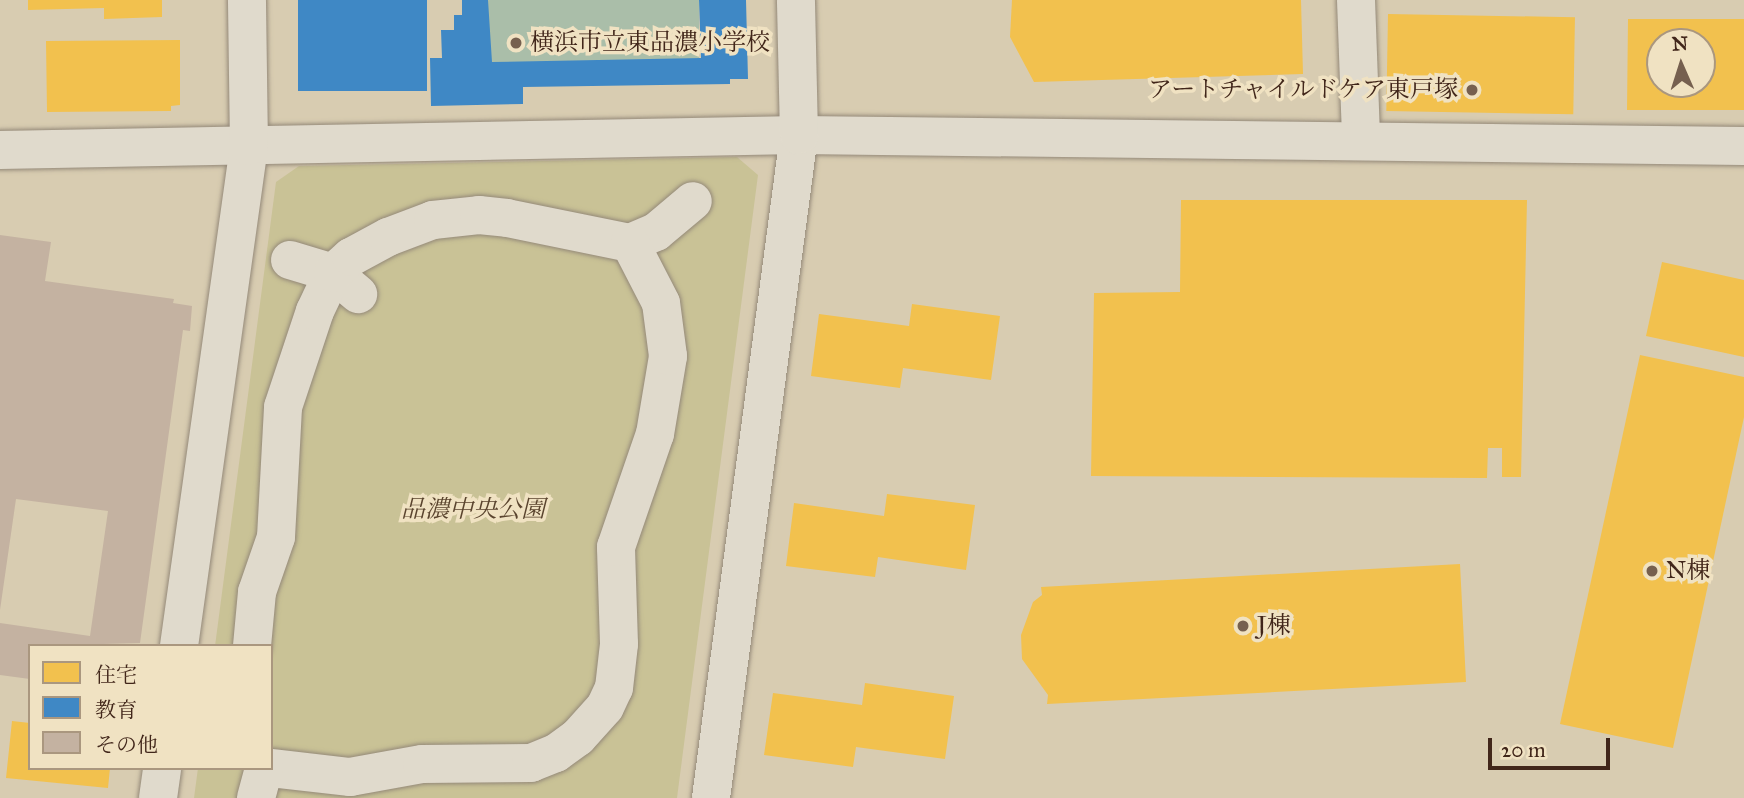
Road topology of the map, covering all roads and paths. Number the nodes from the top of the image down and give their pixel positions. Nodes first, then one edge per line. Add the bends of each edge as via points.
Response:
1 (247, 0) edge
2 (796, 0) edge
3 (1356, 0) edge
4 (799, 135) junction
5 (1361, 139) junction
6 (249, 146) junction
7 (1744, 146) edge
8 (0, 150) edge
9 (693, 201) dead end
10 (631, 243) junction
11 (290, 260) dead end
12 (345, 284) junction
13 (179, 644) edge
14 (251, 644) edge
15 (273, 768) edge
16 (162, 770) edge
17 (263, 770) edge
18 (158, 798) edge
19 (256, 798) edge
20 (712, 798) edge

1 - 6 street
2 - 4 street
3 - 5 street
4 - 5 street
4 - 6 street
4 - 20 street
5 - 7 street
6 - 8 street
6 - 13 street
9 - 10 street via 656,232
10 - 12 street via 507,218 458,216 388,237 351,257
10 - 15 street via 661,303 668,356 655,434 616,547 619,644 614,688 592,724 556,753 504,766 422,764 366,781
11 - 12 street
12 - 14 street via 315,311 283,407 276,537 257,592
16 - 18 street
17 - 19 street

